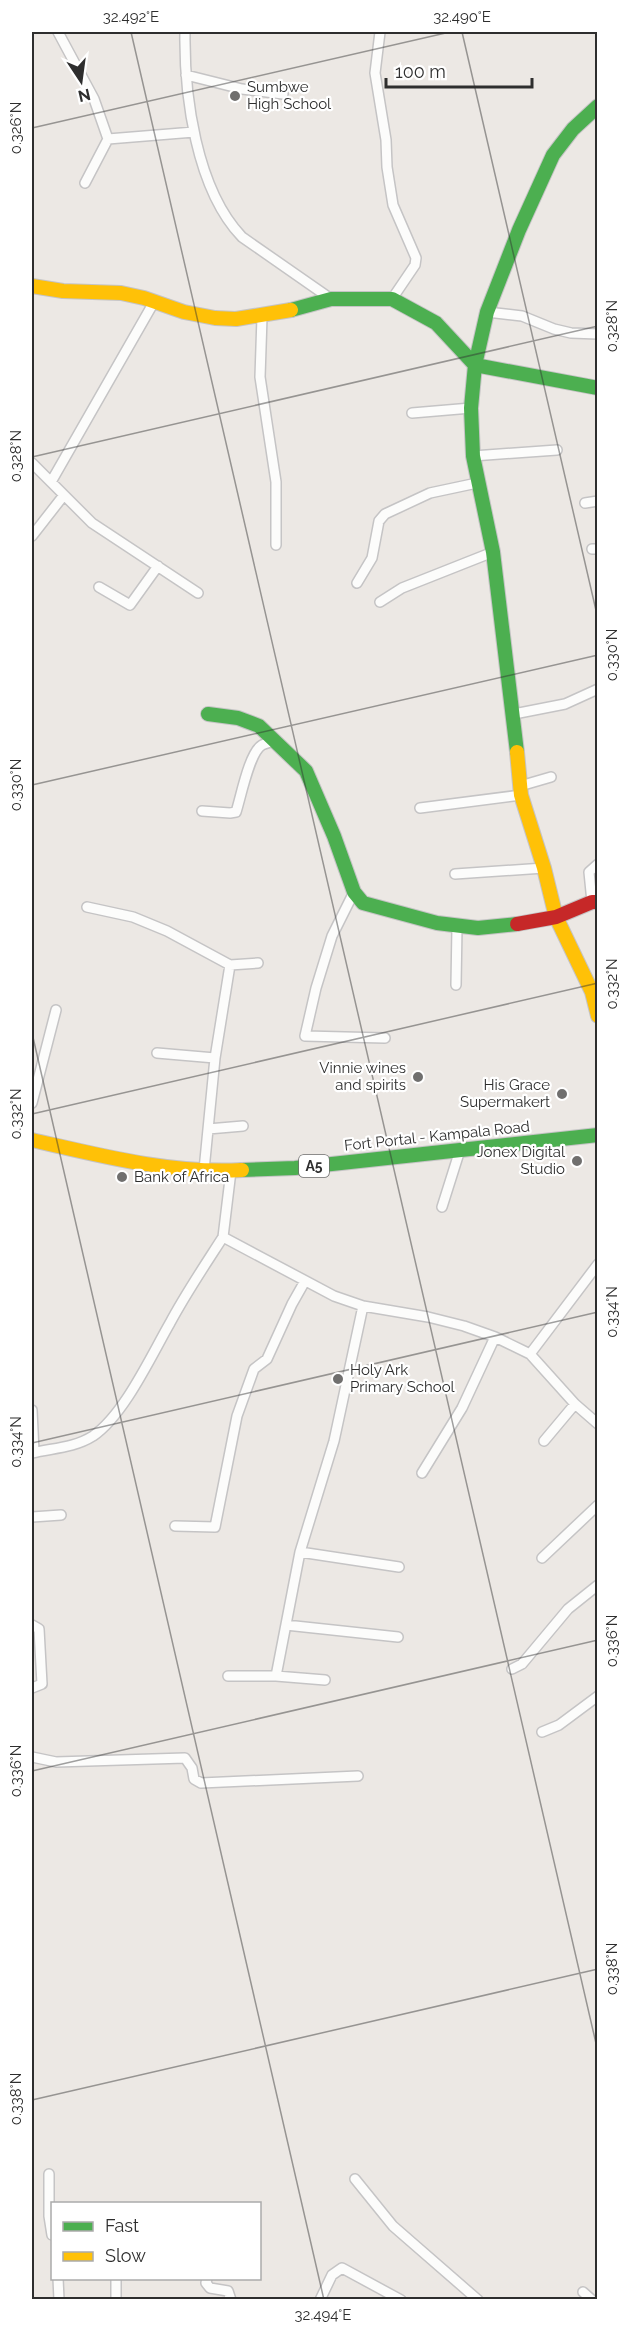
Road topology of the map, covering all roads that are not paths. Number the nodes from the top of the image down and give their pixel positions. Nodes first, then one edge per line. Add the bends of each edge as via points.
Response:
1 (58, 32) edge
2 (185, 32) edge
3 (380, 32) edge
4 (186, 75) junction
5 (283, 94) dead end
6 (597, 106) edge
7 (194, 132) junction
8 (108, 139) junction
9 (85, 183) dead end
10 (32, 286) edge
11 (392, 298) junction
12 (331, 299) junction
13 (154, 302) junction
14 (487, 312) junction
15 (262, 317) junction
16 (597, 334) edge
17 (475, 365) junction
18 (597, 388) edge
19 (471, 408) junction
20 (412, 413) dead end
21 (557, 450) dead end
22 (473, 456) junction
23 (32, 463) edge
24 (51, 482) junction
25 (477, 483) junction
26 (64, 495) junction
27 (597, 501) edge
28 (585, 503) dead end
29 (32, 536) edge
30 (276, 545) dead end
31 (493, 552) junction
32 (158, 566) junction
33 (357, 583) dead end
34 (99, 587) dead end
35 (198, 593) dead end
36 (380, 602) dead end
37 (597, 689) edge
38 (208, 714) dead end
39 (514, 714) junction
40 (276, 740) junction
41 (550, 777) dead end
42 (520, 790) junction
43 (420, 808) dead end
44 (202, 811) dead end
45 (597, 864) edge
46 (544, 868) junction
47 (455, 874) dead end
48 (354, 892) junction
49 (594, 902) edge
50 (87, 907) dead end
51 (556, 917) junction
52 (458, 927) junction
53 (258, 963) dead end
54 (230, 965) junction
55 (456, 985) dead end
56 (56, 1010) dead end
57 (597, 1011) edge
58 (385, 1038) dead end
59 (157, 1053) dead end
60 (215, 1058) junction
61 (32, 1103) edge
62 (243, 1126) dead end
63 (208, 1128) junction
64 (597, 1135) edge
65 (32, 1141) edge
66 (460, 1150) junction
67 (204, 1170) junction
68 (231, 1171) junction
69 (442, 1207) dead end
70 (223, 1237) junction
71 (597, 1264) edge
72 (305, 1281) junction
73 (363, 1306) junction
74 (495, 1337) junction
75 (530, 1354) junction
76 (575, 1404) junction
77 (32, 1410) edge
78 (597, 1424) edge
79 (544, 1441) dead end
80 (33, 1453) edge
81 (422, 1473) dead end
82 (597, 1505) edge
83 (61, 1515) dead end
84 (32, 1516) edge
85 (175, 1526) dead end
86 (300, 1552) junction
87 (542, 1558) dead end
88 (399, 1567) dead end
89 (597, 1585) edge
90 (32, 1625) edge
91 (286, 1625) junction
92 (398, 1637) dead end
93 (512, 1669) dead end
94 (228, 1676) dead end
95 (276, 1676) junction
96 (325, 1680) dead end
97 (32, 1688) edge
98 (597, 1696) edge
99 (542, 1732) dead end
100 (32, 1757) edge
101 (358, 1776) dead end
102 (49, 2174) dead end
103 (355, 2179) dead end
104 (51, 2226) edge
105 (58, 2280) edge
106 (116, 2280) edge
107 (207, 2280) edge
108 (583, 2292) dead end
109 (59, 2300) edge
110 (116, 2300) edge
111 (231, 2300) edge
112 (320, 2300) edge
113 (401, 2300) edge
114 (478, 2300) edge
115 (592, 2300) edge

1 - 8 street via 94,99
2 - 4 street
3 - 11 street via 375,73 393,205 416,258
4 - 5 street
4 - 7 street
6 - 14 street via 553,155
7 - 8 street
7 - 12 street via 219,207 230,224 242,237
8 - 9 street
10 - 13 street via 121,293
11 - 12 street
11 - 17 street via 436,324
12 - 15 street
13 - 15 street via 215,318
13 - 24 street
14 - 16 street via 522,316 571,333
14 - 17 street
15 - 30 street via 260,377 276,482
17 - 18 street
17 - 19 street
19 - 20 street
19 - 22 street
21 - 22 street
22 - 25 street
23 - 24 street
24 - 26 street
25 - 31 street
25 - 33 street via 430,493 385,514 379,521 372,558
26 - 29 street
26 - 32 street via 92,524
27 - 28 street
31 - 36 street via 402,588
31 - 39 street
32 - 34 street via 130,605
32 - 35 street
37 - 39 street via 565,704
38 - 40 street via 259,726
39 - 42 street
40 - 44 street via 257,751 236,812
40 - 48 street via 306,771
41 - 42 street
42 - 43 street
42 - 46 street
45 - 49 street via 589,872
46 - 47 street
46 - 51 street
48 - 52 street via 363,903 389,912
48 - 58 street via 332,936 305,1036
49 - 51 street
50 - 54 street via 133,917
51 - 52 street via 478,928
51 - 57 street via 592,992
52 - 55 street
53 - 54 street
54 - 60 street
56 - 61 street
59 - 60 street
60 - 63 street
62 - 63 street
63 - 67 street
64 - 66 street, Fort Portal - Kampala Road / A5
65 - 67 street, Fort Portal - Kampala Road / A5 via 126,1162
66 - 68 street, Fort Portal - Kampala Road / A5
66 - 69 street
67 - 68 street, Fort Portal - Kampala Road / A5
68 - 70 street
70 - 72 street
70 - 80 street via 138,1382 104,1427 83,1442
71 - 75 street
72 - 73 street
72 - 85 street via 267,1359 254,1369 237,1416 215,1527
73 - 74 street via 428,1317
73 - 86 street via 334,1441
74 - 75 street
74 - 81 street via 462,1408
75 - 76 street
76 - 78 street
76 - 79 street
77 - 80 street
82 - 87 street
83 - 84 street
86 - 88 street
86 - 91 street
89 - 93 street via 568,1609 522,1664
90 - 97 street via 39,1629 42,1684
91 - 92 street
91 - 95 street
94 - 95 street
95 - 96 street
98 - 99 street via 559,1725
100 - 101 street via 56,1762 185,1758 194,1779 201,1783
102 - 104 street
103 - 114 street via 393,2226
105 - 109 street
106 - 110 street
107 - 111 street via 210,2288 228,2291
108 - 115 street
112 - 113 street via 332,2275 342,2268

